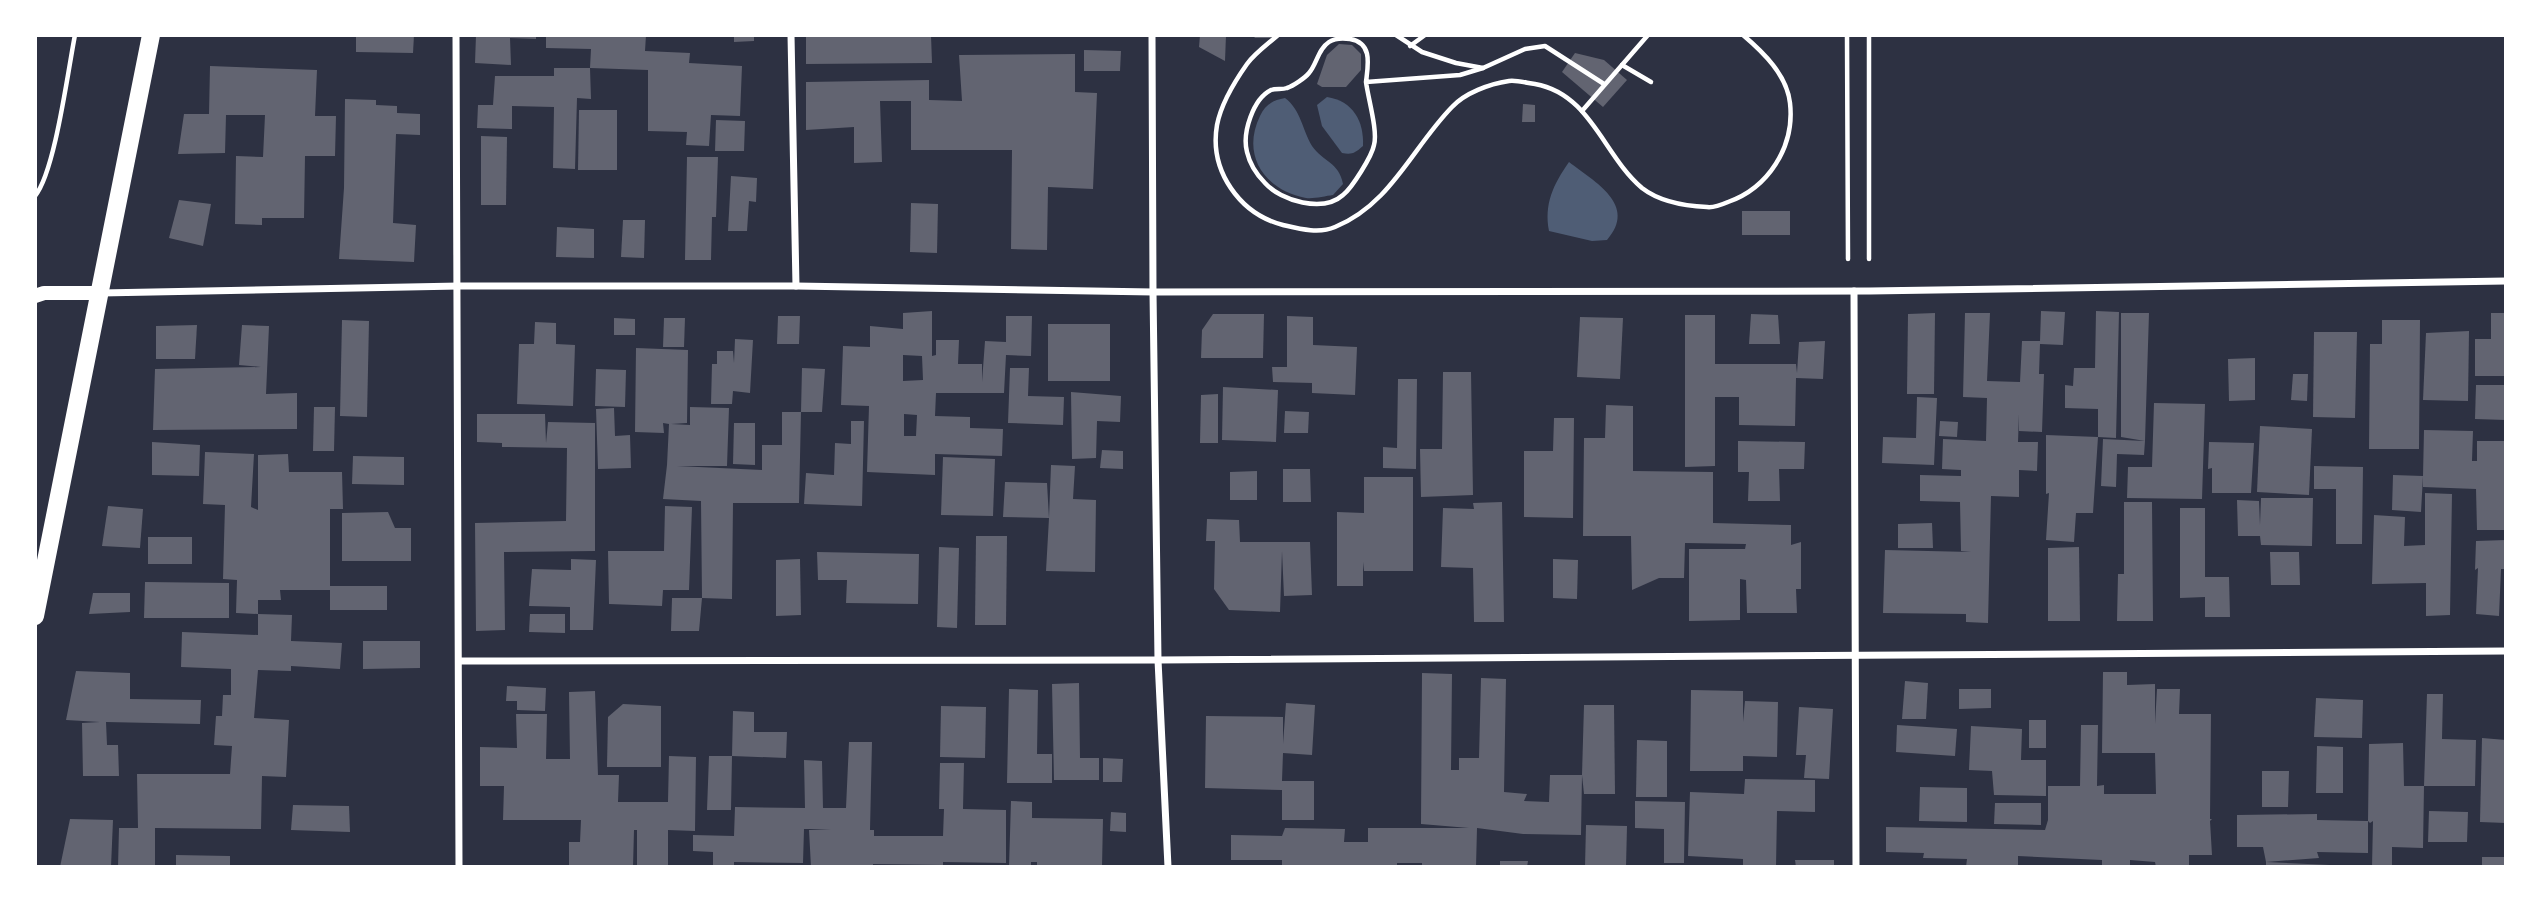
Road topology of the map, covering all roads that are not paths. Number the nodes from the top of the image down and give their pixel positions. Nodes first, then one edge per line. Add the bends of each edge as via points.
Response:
1 (151, 35) edge
2 (456, 35) edge
3 (791, 35) edge
4 (1152, 35) edge
5 (2506, 281) edge
6 (458, 286) junction
7 (796, 286) junction
8 (1854, 291) junction
9 (1153, 292) junction
10 (100, 293) junction
11 (35, 296) edge
12 (35, 616) edge
13 (2506, 651) edge
14 (1856, 655) junction
15 (1158, 660) junction
16 (459, 661) junction
17 (458, 867) edge
18 (1168, 867) edge
19 (1856, 867) edge

1 - 10 main road
2 - 6 street
3 - 7 street
4 - 9 street
5 - 8 street
6 - 7 street
6 - 10 street
6 - 16 street
7 - 9 street
8 - 9 street
8 - 14 street
9 - 15 street
10 - 11 main road
10 - 12 main road
13 - 14 street
14 - 15 street
14 - 19 street
15 - 16 street
15 - 18 street
16 - 17 street

